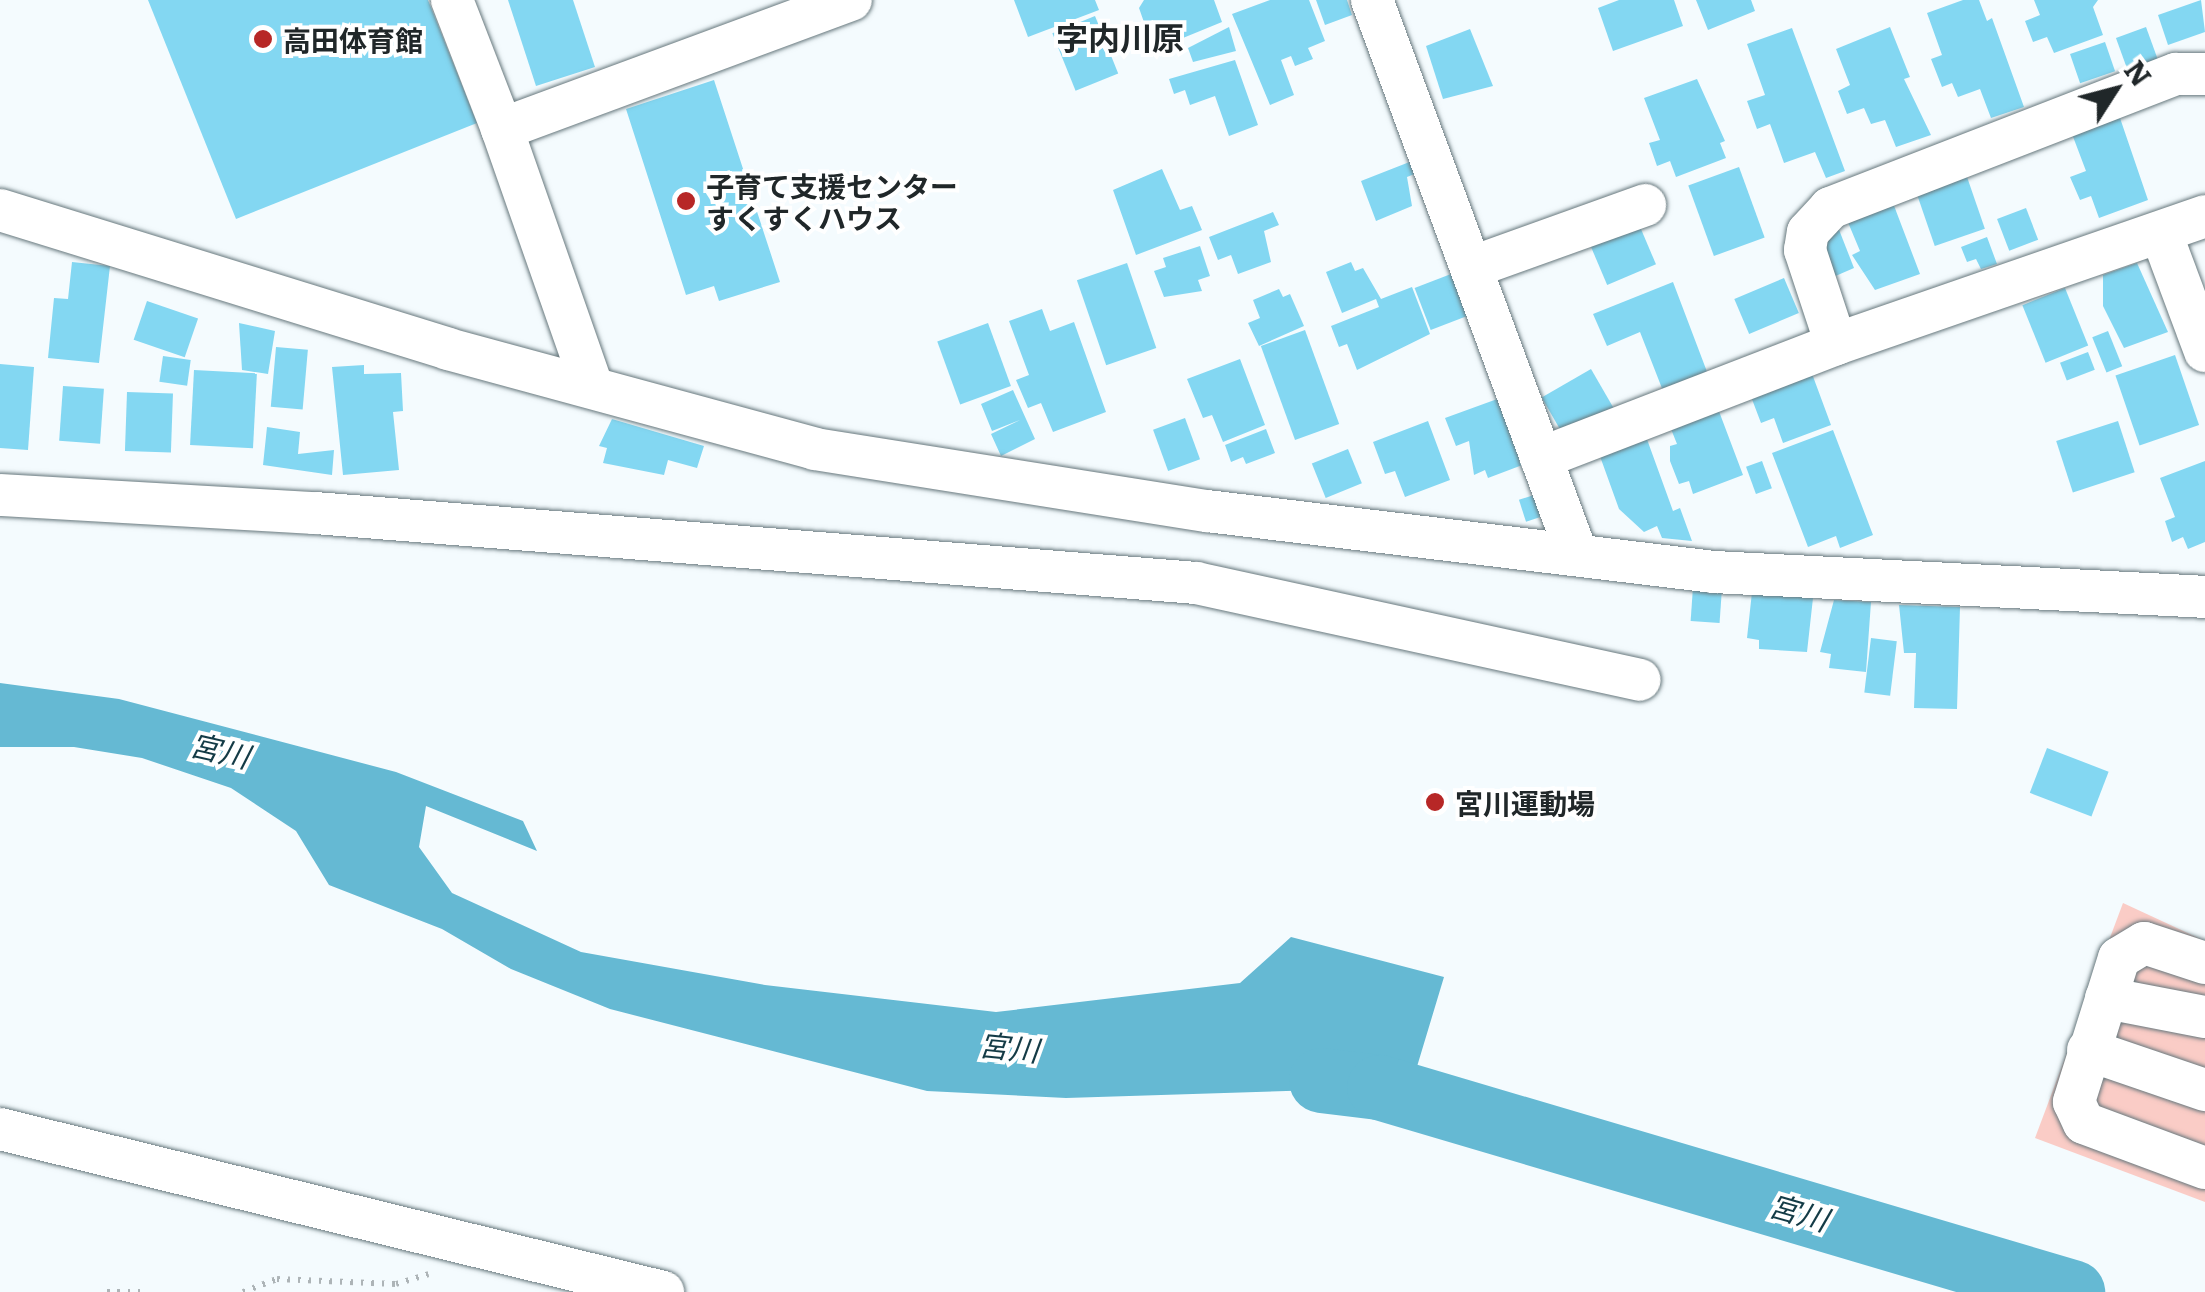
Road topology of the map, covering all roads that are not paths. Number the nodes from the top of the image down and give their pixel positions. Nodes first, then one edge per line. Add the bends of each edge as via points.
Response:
1 (452, 0) edge
2 (851, 0) edge
3 (1372, 0) edge
4 (2205, 74) edge
5 (502, 129) junction
6 (1645, 206) dead end
7 (0, 210) edge
8 (2205, 216) edge
9 (2161, 234) junction
10 (1473, 267) junction
11 (1836, 344) junction
12 (2205, 351) edge
13 (592, 386) junction
14 (1541, 458) junction
15 (0, 495) edge
16 (1576, 552) junction
17 (2205, 598) edge
18 (1640, 680) dead end
19 (2205, 963) edge
20 (2106, 998) junction
21 (2205, 1016) edge
22 (2088, 1050) junction
23 (2205, 1090) edge
24 (0, 1129) edge
25 (2205, 1168) edge
26 (663, 1292) edge

1 - 5 street
2 - 5 street
3 - 10 street
4 - 11 street via 2176,74 1830,208 1808,232 1804,250
5 - 13 street
6 - 10 street
7 - 13 street via 223,284
8 - 9 street
9 - 11 street
9 - 12 street
10 - 14 street
11 - 14 street
13 - 16 street via 815,448 946,472
14 - 16 street
15 - 18 street via 315,513 1196,584 1475,639
16 - 17 street via 1714,572
19 - 20 street via 2134,944 2119,958
20 - 21 street
20 - 22 street
22 - 23 street
22 - 25 street via 2074,1102 2084,1123
24 - 26 street

